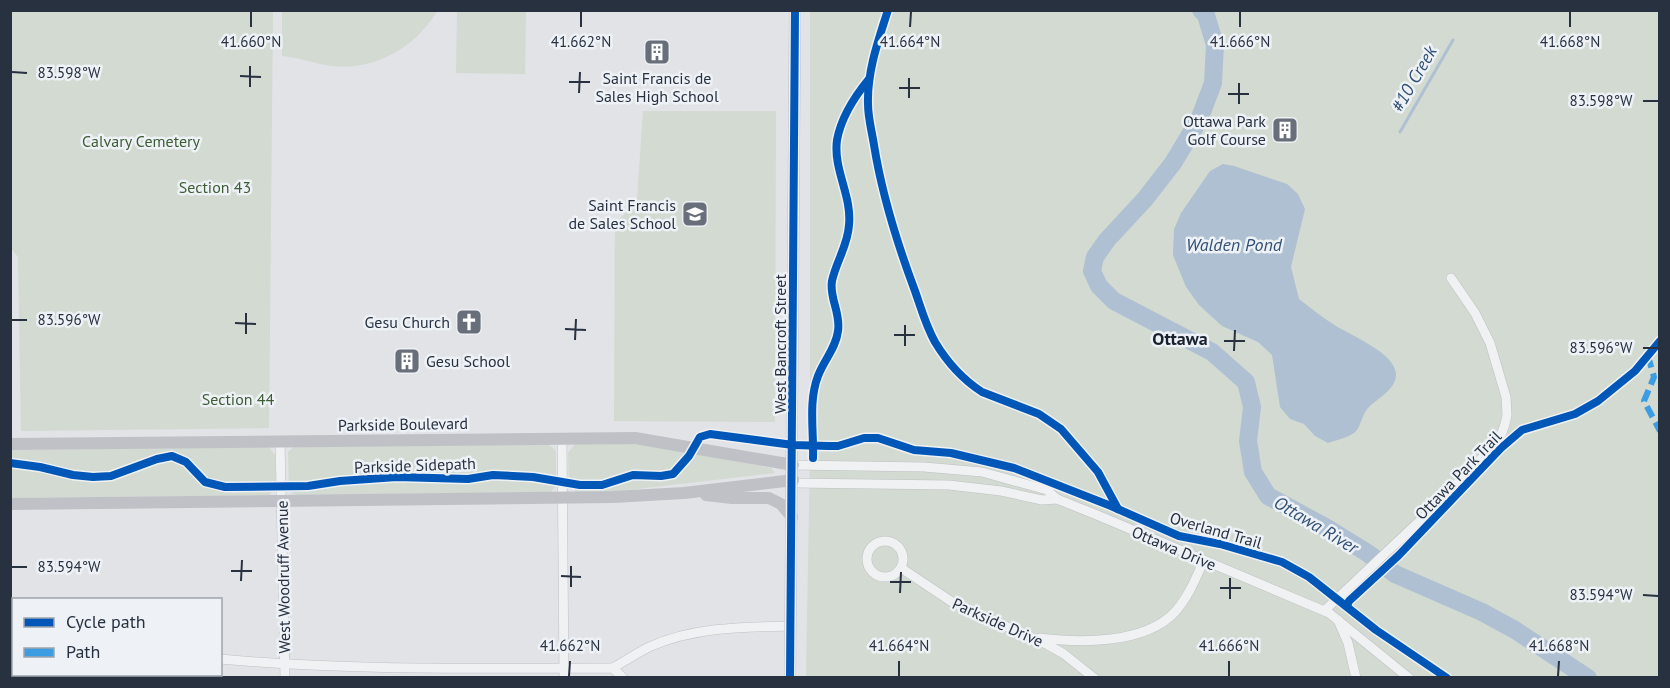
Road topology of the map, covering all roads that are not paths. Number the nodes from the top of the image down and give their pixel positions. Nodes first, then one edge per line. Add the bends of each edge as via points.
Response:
1 (795, 10) edge
2 (1452, 278) dead end
3 (562, 439) junction
4 (280, 441) junction
5 (10, 444) edge
6 (793, 465) junction
7 (793, 482) junction
8 (684, 493) junction
9 (562, 498) junction
10 (282, 500) junction
11 (1057, 500) junction
12 (10, 504) edge
13 (792, 517) junction
14 (1204, 560) junction
15 (901, 568) dead end
16 (1324, 611) junction
17 (1338, 620) junction
18 (791, 626) junction
19 (1034, 637) junction
20 (222, 659) edge
21 (284, 665) junction
22 (613, 668) junction
23 (563, 673) edge
24 (285, 678) edge
25 (623, 678) edge
26 (790, 678) edge
27 (1094, 678) edge
28 (1356, 678) edge
29 (1409, 678) edge

1 - 6 street, West Bancroft Street
2 - 16 street via 1490,343 1507,414 1502,433 1487,453
3 - 4 street, Parkside Boulevard
3 - 6 street, Parkside Boulevard via 635,438
3 - 9 street
4 - 5 street, Parkside Boulevard
4 - 10 street, West Woodruff Avenue
6 - 7 street, West Bancroft Street
6 - 11 street, Ottawa Drive via 982,472 1047,490
7 - 8 street
7 - 11 street, Ottawa Drive via 949,485
7 - 13 street, West Bancroft Street
8 - 9 street
8 - 13 street via 769,498 781,504
9 - 10 street
9 - 23 street
10 - 12 street
10 - 21 street, West Woodruff Avenue
11 - 14 street, Ottawa Drive
13 - 18 street, West Bancroft Street
14 - 16 street, Ottawa Drive
14 - 19 street via 1182,603 1162,623 1149,629 1092,639
15 - 19 street, Parkside Drive via 952,602
16 - 17 street, Ottawa Drive
17 - 28 street
17 - 29 street, Ottawa Drive
18 - 22 street via 743,627 687,635 650,647
18 - 26 street, West Bancroft Street
19 - 27 street, Parkside Drive via 1065,654
20 - 21 street
21 - 23 street
21 - 24 street, West Woodruff Avenue
22 - 23 street
22 - 25 street

